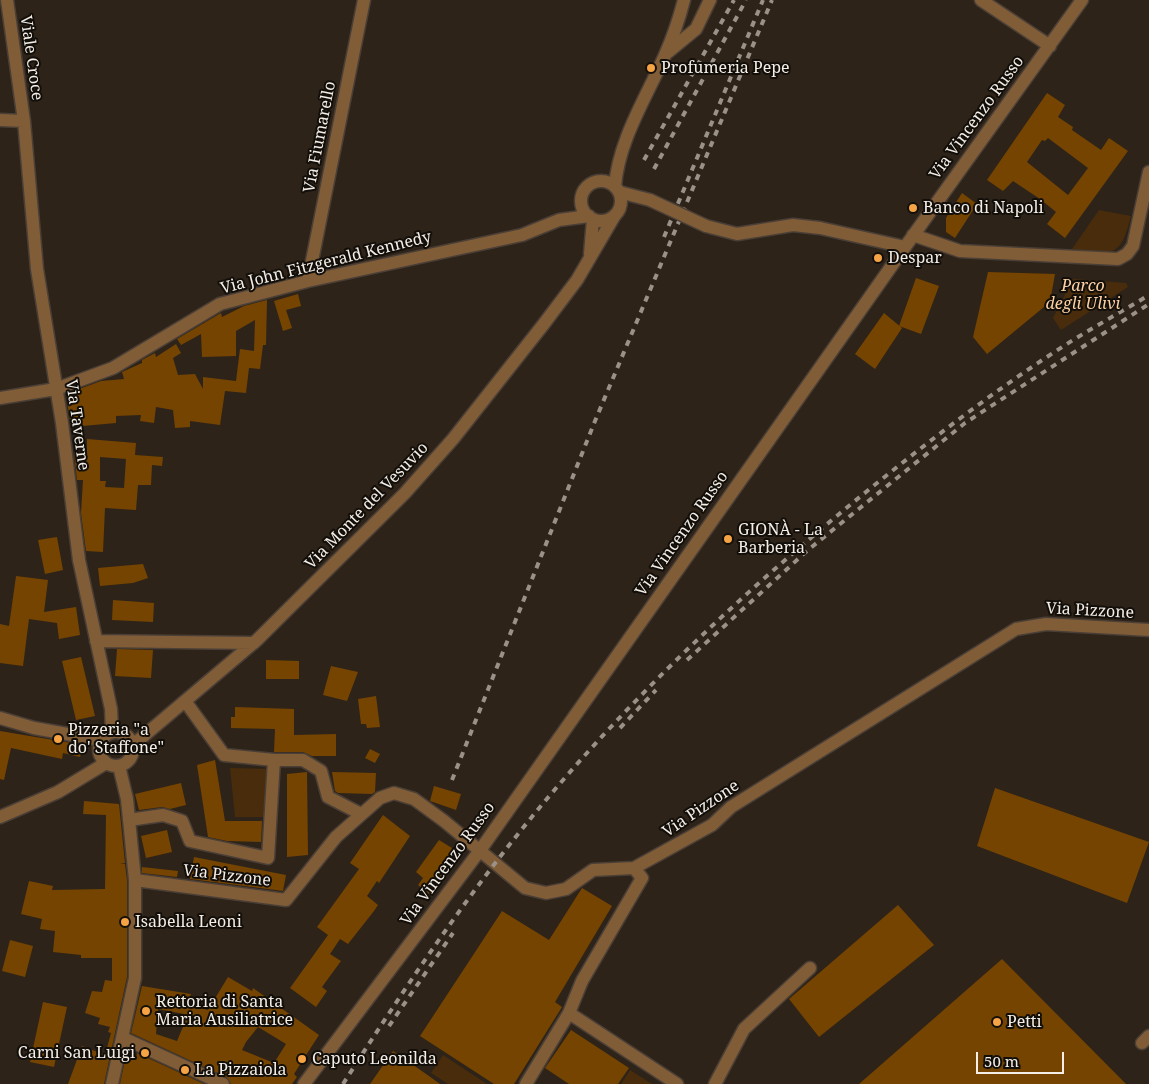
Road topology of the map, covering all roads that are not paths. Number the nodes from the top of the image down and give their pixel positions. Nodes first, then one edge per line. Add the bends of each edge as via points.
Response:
1 (7, 0) edge
2 (364, 0) edge
3 (684, 0) edge
4 (710, 0) edge
5 (981, 0) edge
6 (1082, 0) edge
7 (1050, 46) junction
8 (666, 54) junction
9 (0, 120) edge
10 (24, 121) junction
11 (616, 166) junction
12 (1149, 172) edge
13 (597, 182) junction
14 (617, 189) junction
15 (583, 194) junction
16 (646, 199) junction
17 (617, 213) junction
18 (591, 218) junction
19 (559, 220) junction
20 (913, 236) junction
21 (905, 247) junction
22 (590, 257) junction
23 (308, 281) junction
24 (56, 389) junction
25 (0, 398) edge
26 (1149, 630) edge
27 (96, 641) junction
28 (254, 643) junction
29 (185, 701) junction
30 (0, 718) edge
31 (112, 732) junction
32 (100, 740) junction
33 (133, 745) junction
34 (274, 760) junction
35 (106, 763) junction
36 (119, 766) junction
37 (361, 814) junction
38 (0, 817) edge
39 (130, 820) junction
40 (481, 849) junction
41 (634, 868) junction
42 (136, 880) junction
43 (810, 968) dead end
44 (569, 1013) junction
45 (123, 1038) junction
46 (112, 1084) edge
47 (223, 1084) edge
48 (304, 1084) edge
49 (526, 1084) edge
50 (677, 1084) edge
51 (715, 1084) edge

1 - 10 street, Viale Croce
2 - 23 street, Via Fiumarello
3 - 8 street
4 - 8 street via 696,29
5 - 7 street
6 - 7 street, Via Vincenzo Russo
7 - 20 street, Via Vincenzo Russo
8 - 11 street
9 - 10 street
10 - 24 street, Via Taverne via 37,269
11 - 13 street
11 - 14 street
12 - 20 street via 1133,246 1118,259 960,250
13 - 14 street via 604,181
13 - 15 street
14 - 16 street
14 - 17 street via 621,198
15 - 18 street, Via Monte del Vesuvio via 582,206
15 - 19 street, Via John Fitzgerald Kennedy
16 - 17 street
16 - 21 street, bridge via 706,226 737,234 792,225
17 - 18 street via 605,220
17 - 22 street, Via Monte del Vesuvio
18 - 19 street, Via John Fitzgerald Kennedy
18 - 22 street, Via Monte del Vesuvio
19 - 23 street, Via John Fitzgerald Kennedy via 522,234
20 - 21 street, Via Vincenzo Russo
21 - 40 street, Via Vincenzo Russo
22 - 28 street, Via Monte del Vesuvio via 577,280 453,439 354,546
23 - 24 street, Via John Fitzgerald Kennedy via 220,304 113,368
24 - 25 street, Via John Fitzgerald Kennedy
24 - 27 street, Via Taverne via 79,560
26 - 41 street, Via Pizzone via 1046,624 1016,629 731,807 712,825
27 - 28 street
27 - 31 street, Via Taverne via 111,709
28 - 29 street, Via Monte del Vesuvio
29 - 33 street, Via Monte del Vesuvio
29 - 34 street via 224,755
30 - 32 street
31 - 32 street
31 - 33 street via 125,734
32 - 35 street via 99,755
33 - 36 street via 131,758
34 - 37 street via 303,760 321,771 328,797
34 - 39 street via 268,858 190,841 182,821 163,815
35 - 36 street
35 - 38 street via 58,792
36 - 39 street
37 - 40 street, Via Pizzone via 380,798 394,793 414,799
37 - 42 street, Via Pizzone via 336,837 286,900
39 - 42 street
40 - 41 street, Via Pizzone via 525,888 546,893 566,888 592,870
40 - 48 street, Via Vincenzo Russo
41 - 44 street via 642,878 582,981
42 - 45 street via 135,978
43 - 51 street via 744,1029
44 - 49 street
44 - 50 street
45 - 46 street
45 - 47 street

